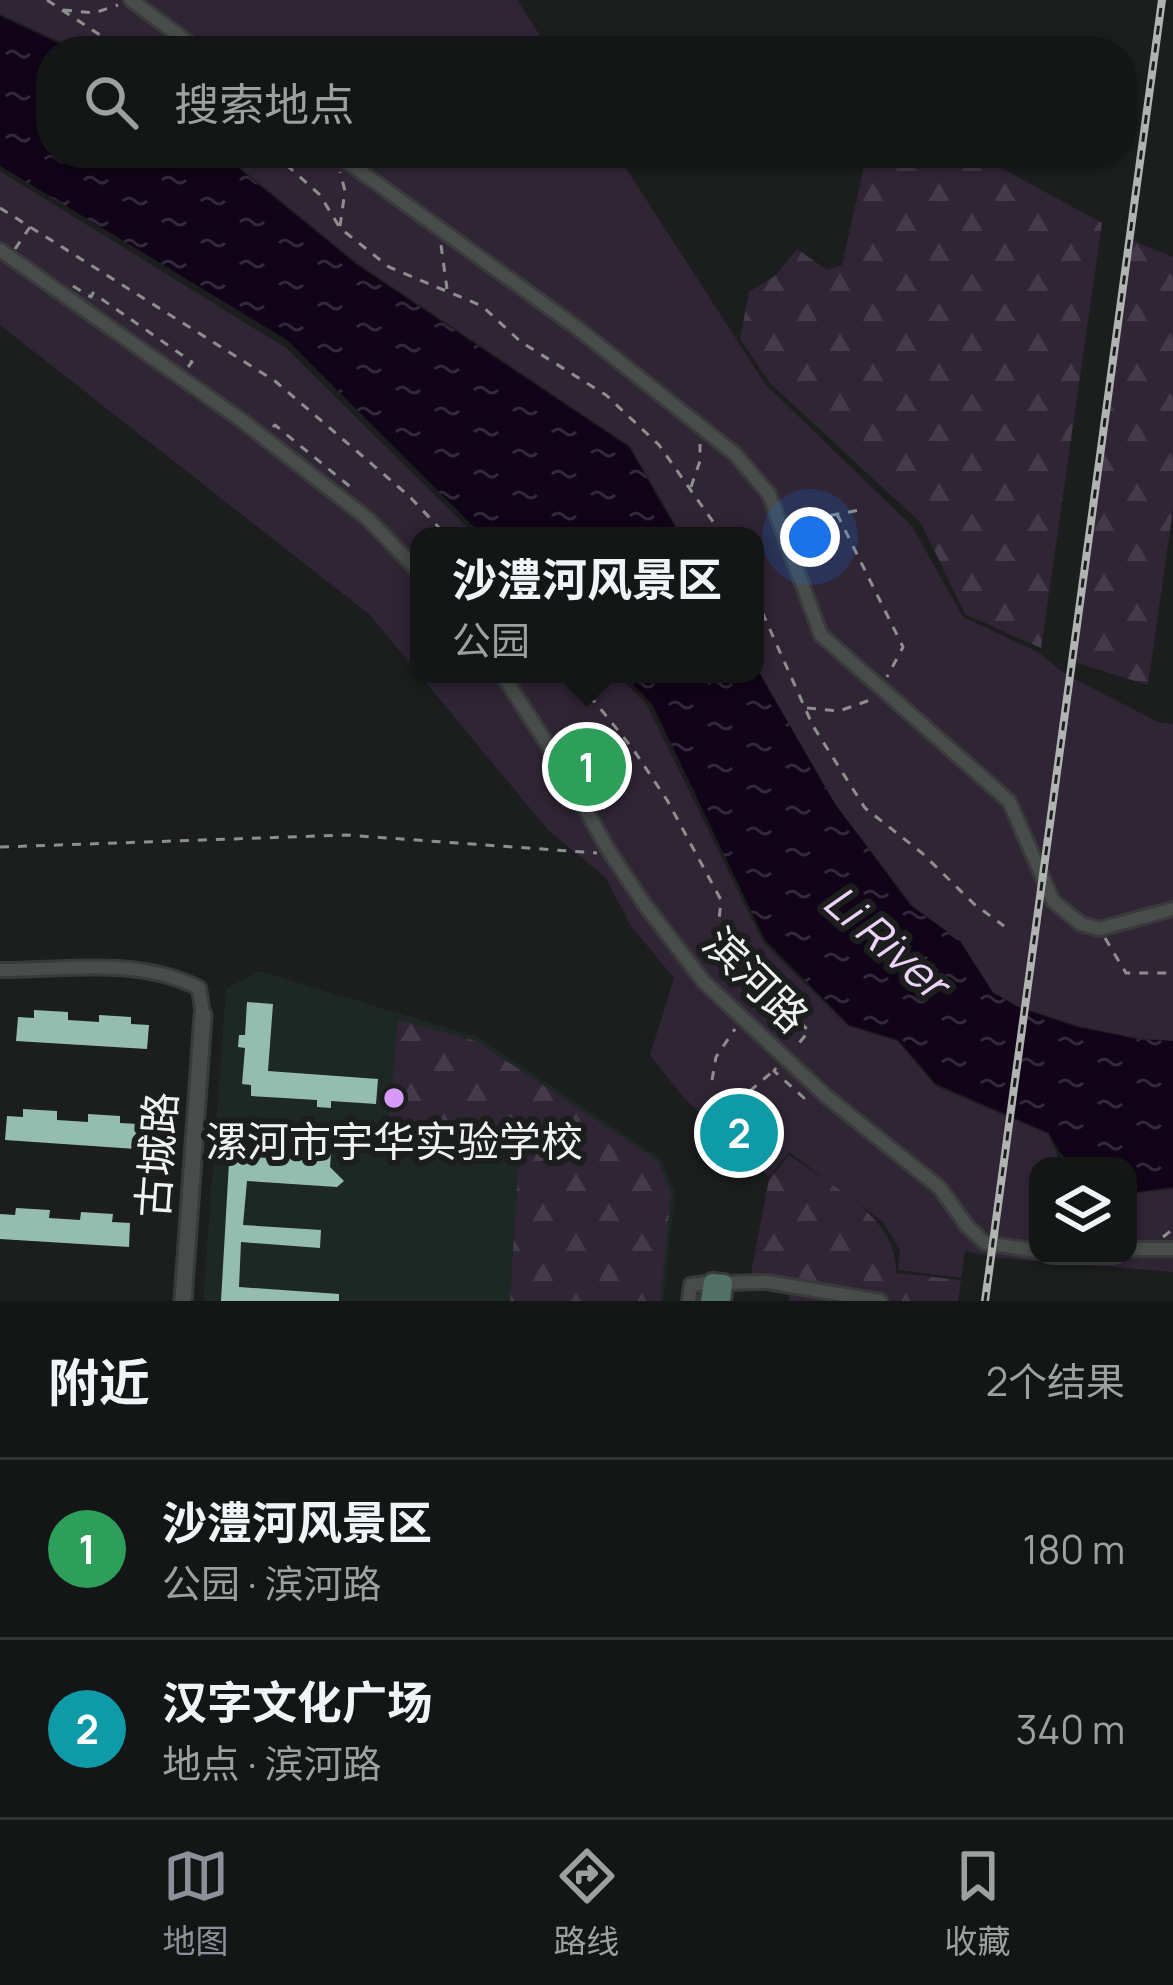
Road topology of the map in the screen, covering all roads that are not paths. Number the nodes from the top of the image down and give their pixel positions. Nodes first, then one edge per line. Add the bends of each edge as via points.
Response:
1 (131, 0) edge
2 (180, 36) edge
3 (356, 168) edge
4 (5, 253) edge
5 (410, 563) edge
6 (508, 683) edge
7 (1173, 909) edge
8 (0, 970) edge
9 (203, 1015) joint
10 (1137, 1249) edge
11 (1173, 1249) edge
12 (1029, 1250) edge
13 (720, 1289) edge
14 (183, 1301) edge
15 (689, 1301) edge
16 (709, 1301) edge
17 (740, 1301) edge
18 (880, 1301) edge

1 - 2 street
3 - 7 street via 735,454 769,494 821,635 1009,801 1054,901 1099,928
4 - 5 street via 244,422 368,519
6 - 12 street, 滨河路 via 681,954 786,1058 940,1188 985,1244
8 - 9 street via 169,973 199,988
9 - 14 street, 古城路
10 - 11 street
13 - 15 street via 691,1285
13 - 16 main road
13 - 17 street via 741,1291
13 - 18 street via 767,1282

